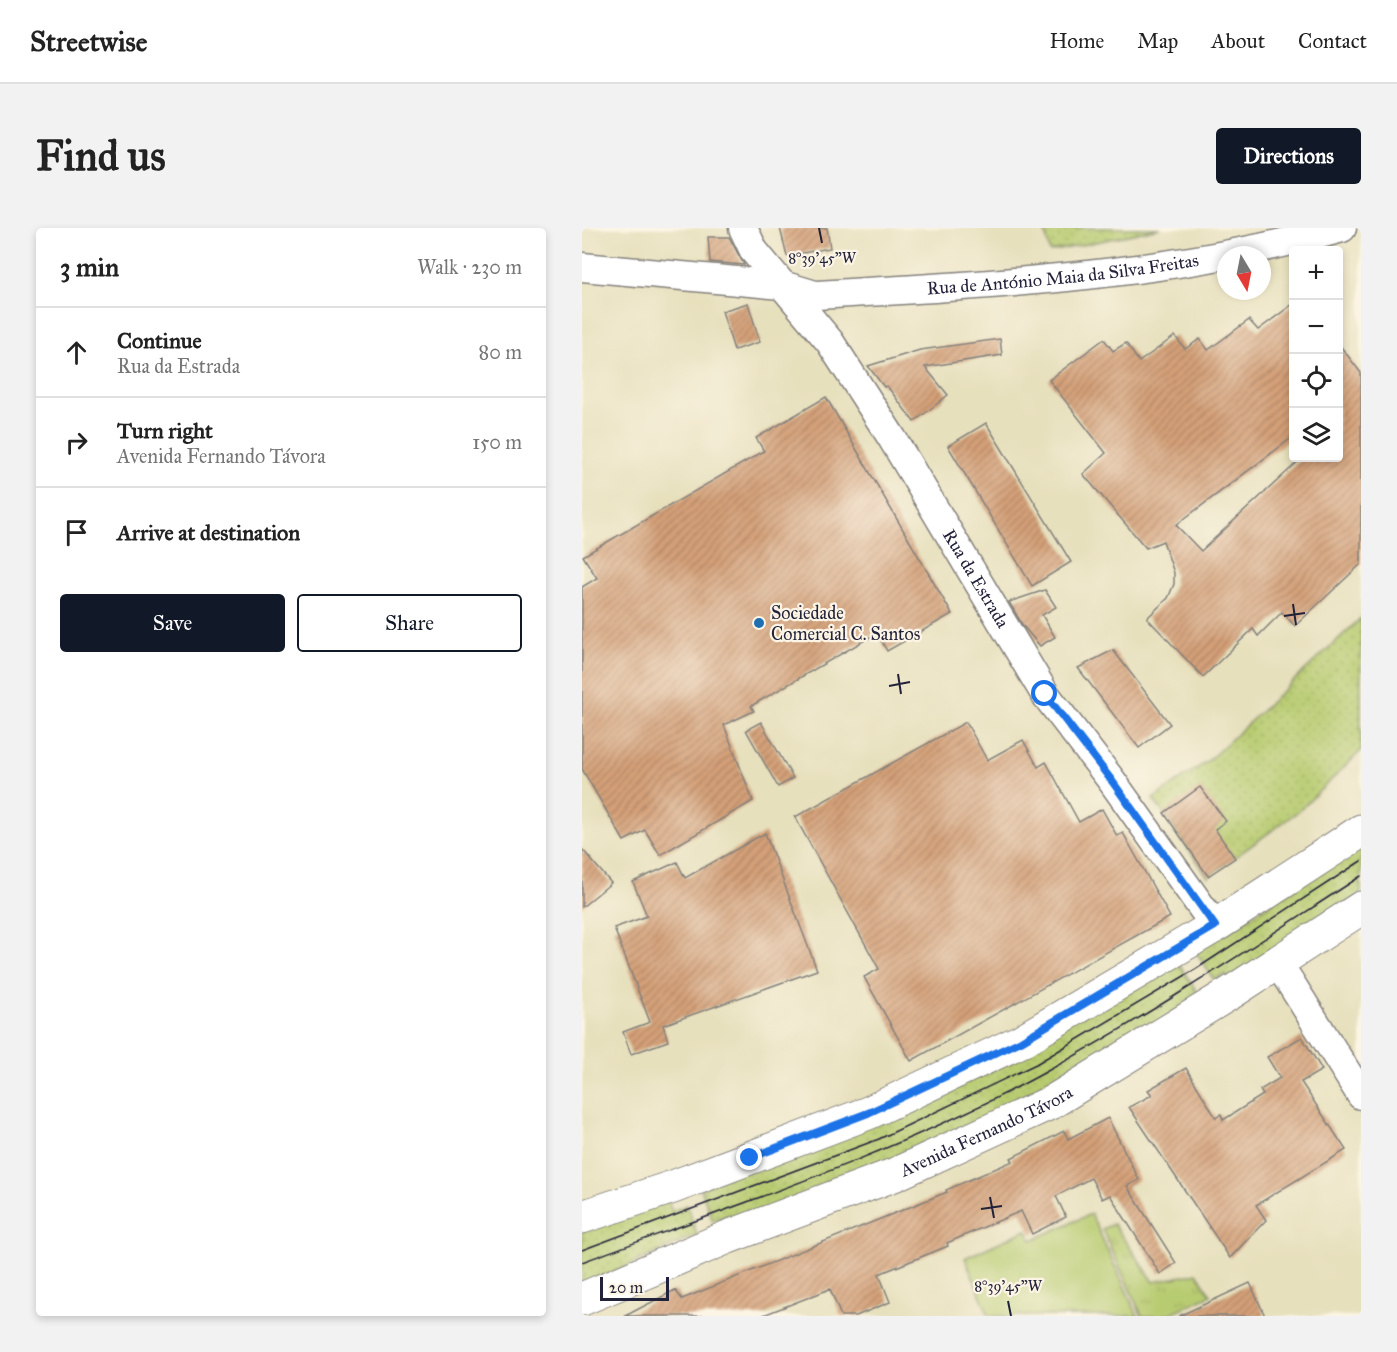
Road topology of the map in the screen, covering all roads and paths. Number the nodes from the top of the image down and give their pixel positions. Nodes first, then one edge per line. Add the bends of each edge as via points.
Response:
1 (743, 228) edge
2 (1342, 228) edge
3 (582, 267) edge
4 (782, 285) junction
5 (1361, 831) edge
6 (1361, 908) edge
7 (1215, 926) junction
8 (1278, 963) junction
9 (1361, 1095) edge
10 (582, 1217) edge
11 (582, 1299) edge

1 - 4 street, Rua da Estrada via 754,251
2 - 4 street, Rua de António Maia da Silva Freitas via 1190,262 1073,278 815,295
3 - 4 street, Rua de António Maia da Silva Freitas
4 - 7 street, Rua da Estrada via 830,342 892,438 1045,694
5 - 7 main road
6 - 8 main road, Avenida Fernando Távora
7 - 10 main road via 1021,1041 946,1078 857,1117
8 - 9 street
8 - 11 main road, Avenida Fernando Távora via 1052,1102 896,1174 728,1237

